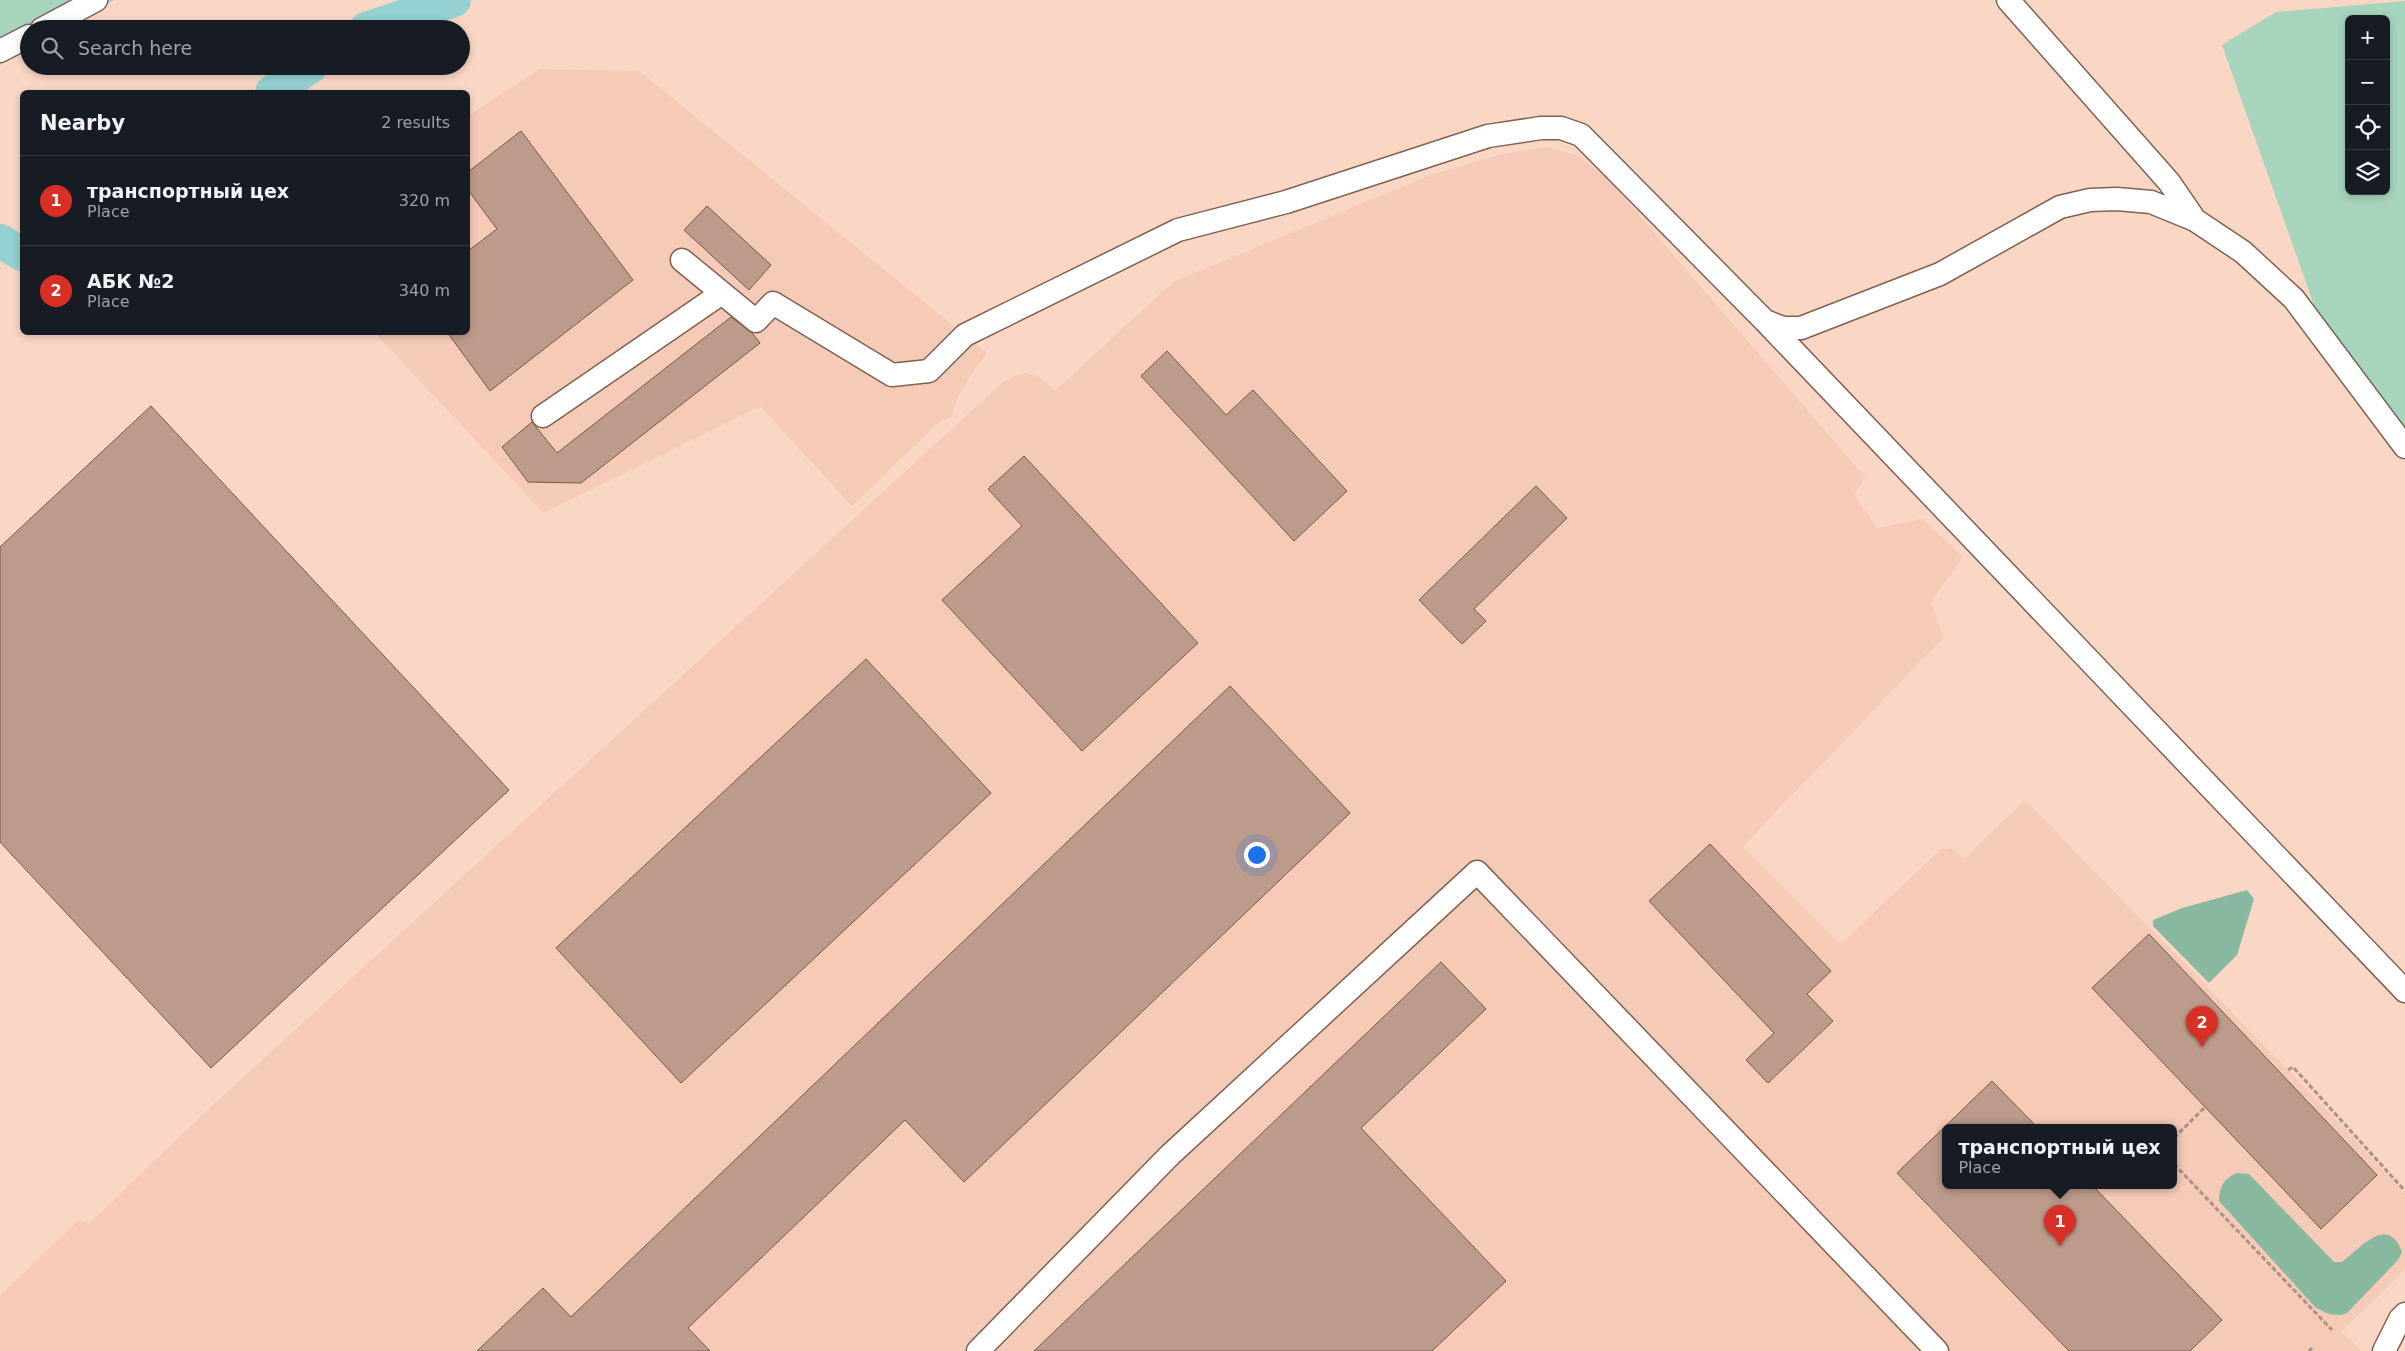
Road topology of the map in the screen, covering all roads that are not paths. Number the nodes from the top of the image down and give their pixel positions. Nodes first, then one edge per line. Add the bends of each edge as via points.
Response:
1 (96, 0) edge
2 (2008, 0) edge
3 (59, 20) edge
4 (20, 41) edge
5 (0, 51) edge
6 (2195, 220) junction
7 (682, 260) dead end
8 (722, 293) junction
9 (1765, 321) junction
10 (543, 416) dead end
11 (2405, 447) edge
12 (2405, 992) edge
13 (2405, 1314) edge
14 (978, 1351) edge
15 (1937, 1351) edge
16 (2384, 1351) edge

1 - 3 street
2 - 6 street via 2169,182
4 - 5 street
6 - 9 street via 2151,202 2117,198 2060,207 1940,274 1801,328 1783,328
6 - 11 street via 2243,252 2294,299
7 - 8 street
8 - 9 street via 756,321 773,303 892,375 929,372 965,334 1178,230 1286,202 1488,136 1561,128 1581,135
8 - 10 street
9 - 12 street
13 - 16 street
14 - 15 street via 1170,1155 1477,872

